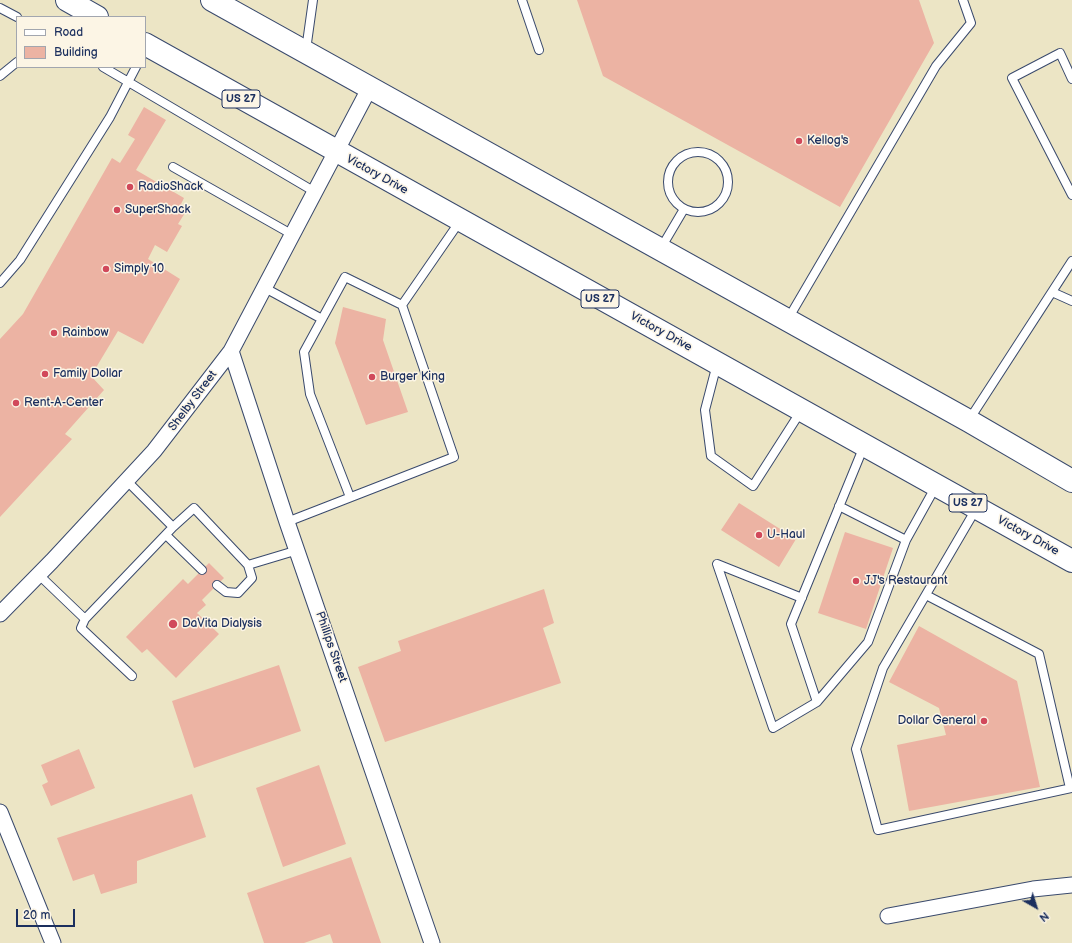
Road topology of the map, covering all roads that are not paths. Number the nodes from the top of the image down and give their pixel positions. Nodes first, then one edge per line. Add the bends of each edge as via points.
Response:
1 (67, 0) edge
2 (212, 0) edge
3 (313, 0) edge
4 (522, 0) edge
5 (963, 0) edge
6 (0, 8) edge
7 (16, 16) edge
8 (95, 16) edge
9 (146, 47) edge
10 (539, 50) dead end
11 (305, 53) junction
12 (16, 63) edge
13 (105, 68) edge
14 (135, 68) edge
15 (0, 76) edge
16 (1072, 79) edge
17 (128, 82) junction
18 (369, 89) junction
19 (337, 153) junction
20 (173, 167) dead end
21 (315, 192) junction
22 (1072, 195) edge
23 (684, 209) junction
24 (460, 221) junction
25 (293, 235) junction
26 (660, 250) junction
27 (1072, 261) edge
28 (0, 283) edge
29 (265, 288) junction
30 (1052, 292) junction
31 (1072, 301) edge
32 (402, 306) junction
33 (322, 319) junction
34 (787, 320) junction
35 (231, 351) junction
36 (717, 364) junction
37 (802, 411) junction
38 (969, 421) junction
39 (864, 445) junction
40 (127, 481) junction
41 (1072, 481) edge
42 (936, 486) junction
43 (350, 497) junction
44 (839, 506) junction
45 (977, 508) junction
46 (287, 522) junction
47 (173, 527) junction
48 (166, 535) junction
49 (906, 540) junction
50 (298, 550) junction
51 (1072, 561) edge
52 (248, 566) junction
53 (202, 570) dead end
54 (38, 574) junction
55 (217, 584) dead end
56 (926, 594) junction
57 (802, 598) junction
58 (0, 614) edge
59 (85, 619) junction
60 (132, 676) dead end
61 (817, 702) junction
62 (1071, 788) edge
63 (0, 812) edge
64 (1072, 885) edge
65 (888, 916) dead end
66 (53, 943) edge
67 (432, 943) edge

1 - 8 highway
2 - 11 highway
3 - 11 lane
4 - 10 lane
5 - 34 lane via 971,23 936,66
6 - 7 lane
9 - 19 highway, Victory Drive / US 27
11 - 18 highway
12 - 15 lane
13 - 17 lane
14 - 17 lane
16 - 22 lane via 1060,54 1012,78
17 - 21 lane
17 - 28 lane via 110,117 20,260
18 - 19 street, Shelby Street
18 - 26 highway
19 - 21 street, Shelby Street
19 - 24 highway, Victory Drive / US 27
20 - 25 lane
21 - 25 street, Shelby Street
23 - 23 lane via 698,213 708,211 724,198 729,179 726,169 712,155 692,152 675,162 670,171 669,190 673,200
23 - 26 lane
24 - 32 lane
24 - 36 highway, Victory Drive / US 27
25 - 29 street, Shelby Street
26 - 34 highway
27 - 30 lane
29 - 33 lane
29 - 35 street, Shelby Street
30 - 31 lane
30 - 38 lane
32 - 33 lane via 345,277
32 - 43 lane via 454,457
33 - 43 lane via 304,352 310,394
34 - 38 highway
35 - 40 street, Shelby Street via 154,451
35 - 46 street, Phillips Street
36 - 37 highway, Victory Drive / US 27
36 - 37 lane via 705,410 711,456 753,486
37 - 39 highway, Victory Drive / US 27
38 - 41 highway
39 - 42 highway, Victory Drive / US 27
39 - 44 lane
40 - 47 lane
40 - 54 street, Shelby Street
42 - 45 highway, Victory Drive / US 27
42 - 49 lane
43 - 46 lane
44 - 49 lane
44 - 57 lane
45 - 51 highway, Victory Drive / US 27
45 - 56 lane
46 - 50 street, Phillips Street
47 - 48 lane
47 - 52 lane via 194,508
48 - 53 lane
48 - 59 lane
49 - 61 lane via 868,642
50 - 52 lane
50 - 67 street, Phillips Street
52 - 55 lane via 252,578 238,593 226,592
54 - 58 street, Shelby Street
54 - 59 lane
56 - 62 lane via 1039,654
56 - 62 lane via 883,668 856,749 878,830
57 - 61 lane via 791,624
57 - 61 lane via 717,564 773,728
59 - 60 lane via 80,628
63 - 66 street
64 - 65 street via 1033,889

